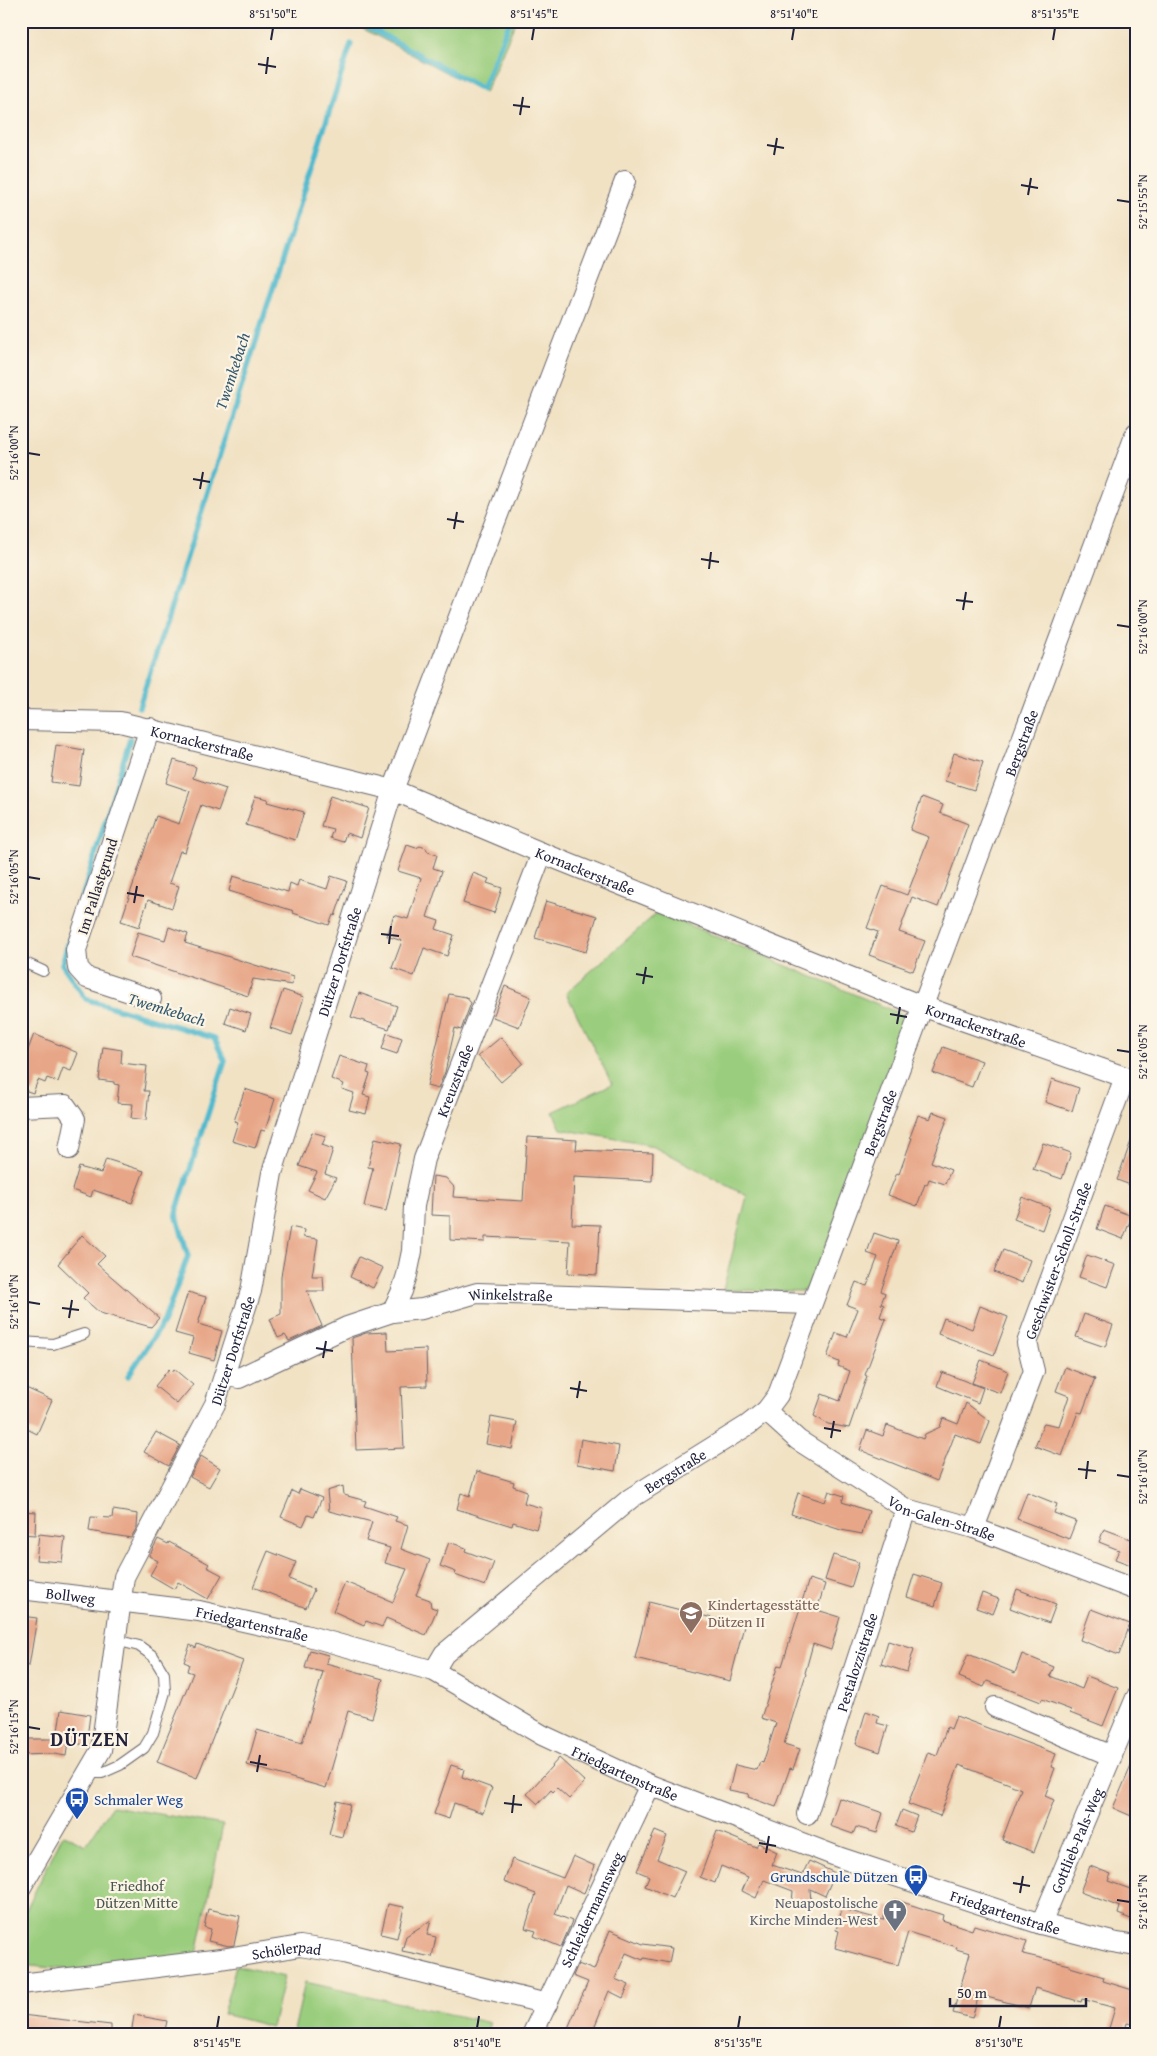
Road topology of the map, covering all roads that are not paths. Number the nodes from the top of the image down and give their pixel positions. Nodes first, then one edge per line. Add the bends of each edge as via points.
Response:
1 (625, 181) dead end
2 (1136, 433) edge
3 (21, 720) edge
4 (150, 728) junction
5 (394, 790) junction
6 (542, 853) junction
7 (21, 961) edge
8 (43, 971) dead end
9 (151, 999) dead end
10 (922, 1006) junction
11 (1130, 1079) edge
12 (21, 1107) edge
13 (69, 1149) dead end
14 (811, 1304) junction
15 (392, 1312) junction
16 (84, 1334) dead end
17 (21, 1342) edge
18 (226, 1376) junction
19 (766, 1411) junction
20 (906, 1509) junction
21 (974, 1528) junction
22 (21, 1589) edge
23 (1136, 1590) edge
24 (120, 1600) junction
25 (116, 1640) junction
26 (434, 1671) junction
27 (1136, 1698) edge
28 (995, 1707) dead end
29 (1112, 1756) junction
30 (87, 1772) junction
31 (650, 1784) junction
32 (807, 1814) dead end
33 (21, 1887) edge
34 (1041, 1924) junction
35 (1136, 1946) edge
36 (21, 1984) edge
37 (547, 2004) junction
38 (532, 2035) edge

1 - 5 street, Dützer Dorfstraße
2 - 10 street, Bergstraße
3 - 4 street, Kornackerstraße via 120,722
4 - 5 street, Kornackerstraße
4 - 9 street, Im Pallastgrund via 76,950 78,968 86,978
5 - 6 street, Kornackerstraße
5 - 18 street, Dützer Dorfstraße via 272,1173 251,1291
6 - 10 street, Kornackerstraße
6 - 15 street, Kreuzstraße via 424,1159 414,1206 407,1276
7 - 8 lane
10 - 11 street, Kornackerstraße
10 - 14 street, Bergstraße
11 - 21 street, Geschwister-Scholl-Straße via 1027,1343 1034,1371
12 - 13 street via 65,1105 75,1119
14 - 15 street, Winkelstraße via 477,1293 422,1309
14 - 19 street, Bergstraße via 786,1376
15 - 18 street, Winkelstraße via 347,1327 239,1378
16 - 17 lane via 53,1344
18 - 24 street, Dützer Dorfstraße via 216,1404 124,1577
19 - 20 street, Von-Galen-Straße via 798,1440
19 - 26 street, Bergstraße via 748,1426 632,1498 444,1654
20 - 21 street, Von-Galen-Straße
20 - 32 street, Pestalozzistraße
21 - 23 street, Von-Galen-Straße
22 - 24 street, Bollweg
24 - 25 street, Dützer Dorfstraße
24 - 26 street, Friedgartenstraße via 209,1613 305,1635
25 - 30 street, Dützer Dorfstraße via 100,1750
25 - 30 lane via 139,1646 153,1656 164,1674 166,1692 153,1733 144,1748 114,1768 102,1773
26 - 31 street, Friedgartenstraße via 542,1735
27 - 29 street, Gottlieb-Pals-Weg
28 - 29 street
29 - 34 street, Gottlieb-Pals-Weg
30 - 33 street, Dützer Dorfstraße
31 - 34 street, Friedgartenstraße via 841,1858
31 - 37 street, Schleidermannsweg
34 - 35 street, Friedgartenstraße
36 - 37 street, Schölerpad via 300,1946 344,1953
37 - 38 street, Schleidermannsweg

